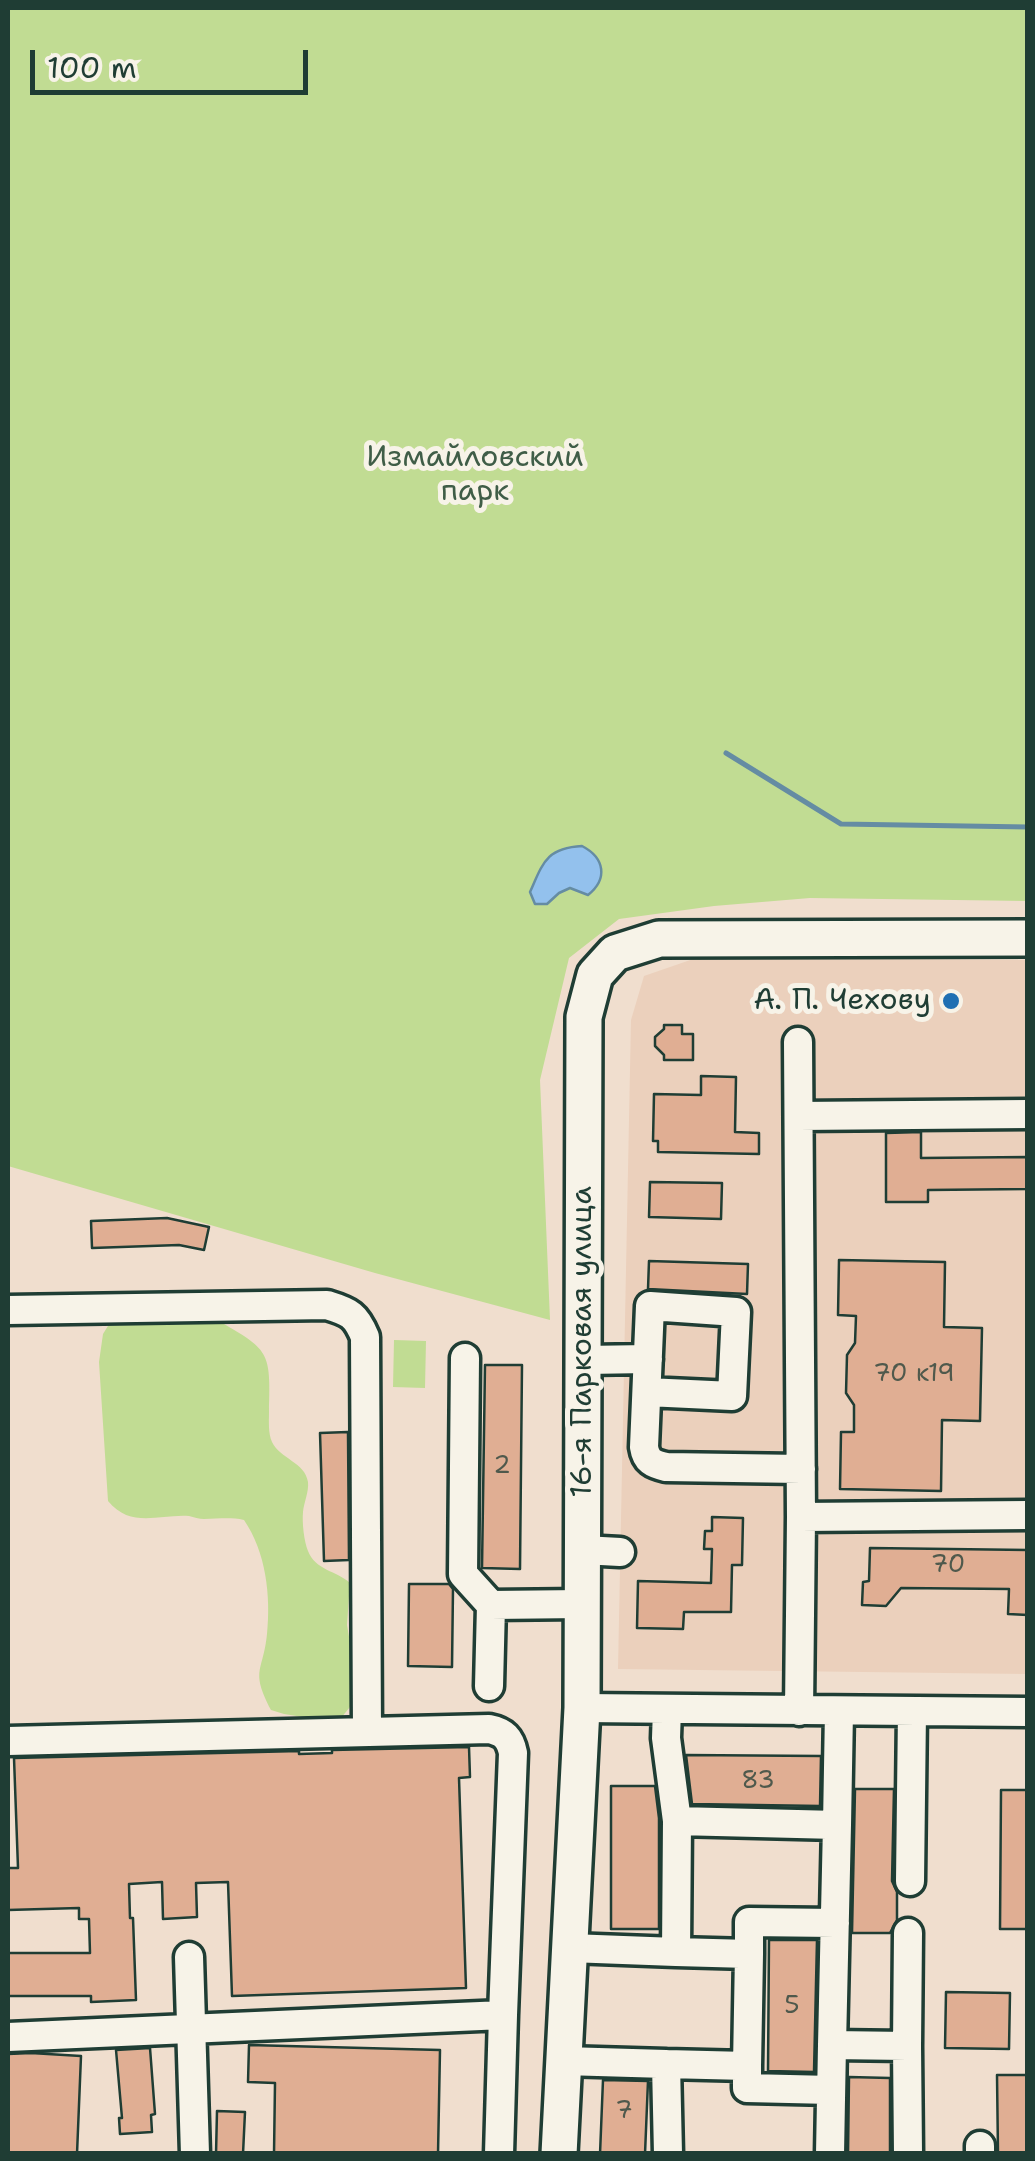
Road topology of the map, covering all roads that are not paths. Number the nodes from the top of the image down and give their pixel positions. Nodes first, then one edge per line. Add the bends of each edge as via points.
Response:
1 (1028, 938) edge
2 (798, 1042) dead end
3 (1028, 1114) edge
4 (799, 1116) junction
5 (8, 1310) edge
6 (465, 1358) dead end
7 (648, 1359) junction
8 (584, 1360) junction
9 (647, 1392) junction
10 (801, 1468) junction
11 (1028, 1516) edge
12 (801, 1517) junction
13 (583, 1550) junction
14 (620, 1552) dead end
15 (582, 1604) junction
16 (491, 1605) junction
17 (490, 1686) dead end
18 (582, 1708) junction
19 (666, 1709) junction
20 (799, 1711) junction
21 (840, 1711) junction
22 (912, 1711) junction
23 (1028, 1712) edge
24 (367, 1732) junction
25 (8, 1741) edge
26 (676, 1821) junction
27 (837, 1825) junction
28 (910, 1881) dead end
29 (835, 1923) junction
30 (908, 1933) dead end
31 (570, 1948) junction
32 (676, 1952) junction
33 (749, 1954) junction
34 (190, 1958) dead end
35 (503, 2014) junction
36 (191, 2028) junction
37 (8, 2037) edge
38 (832, 2046) junction
39 (907, 2046) junction
40 (564, 2061) junction
41 (666, 2064) junction
42 (748, 2066) junction
43 (832, 2090) junction
44 (195, 2154) edge
45 (498, 2154) edge
46 (559, 2154) edge
47 (668, 2154) edge
48 (830, 2154) edge
49 (908, 2154) edge

1 - 8 main road, 16-я Парковая улица via 659,940 615,953 595,975 584,1016
2 - 4 street
3 - 4 street
4 - 10 street
5 - 24 street via 327,1305 359,1322 366,1337
6 - 16 street via 463,1574
7 - 8 street
7 - 9 street
7 - 9 street via 650,1306 736,1312 732,1396
8 - 13 main road, 16-я Парковая улица
9 - 10 street via 644,1446 650,1462
10 - 12 street
11 - 12 street
12 - 20 street
13 - 14 street
13 - 15 main road, 16-я Парковая улица
15 - 16 street
15 - 18 main road, 16-я Парковая улица
16 - 17 street
18 - 19 street
18 - 31 main road, 16-я Парковая улица
19 - 20 street
19 - 26 street
20 - 21 street
21 - 22 street
21 - 27 street
22 - 23 street
22 - 28 street
24 - 25 street
24 - 35 street via 489,1729 511,1742
26 - 27 street
26 - 32 street
27 - 29 street
29 - 33 street via 749,1922
29 - 38 street
30 - 39 street
31 - 32 street
31 - 40 main road, 16-я Парковая улица
32 - 33 street
33 - 42 street
34 - 36 street
35 - 36 street
35 - 45 street
36 - 37 street
36 - 44 street
38 - 39 street
38 - 43 street
39 - 49 street
40 - 41 street
40 - 46 main road, 16-я Парковая улица
41 - 42 street
41 - 47 street
42 - 43 street via 747,2088
43 - 48 street

